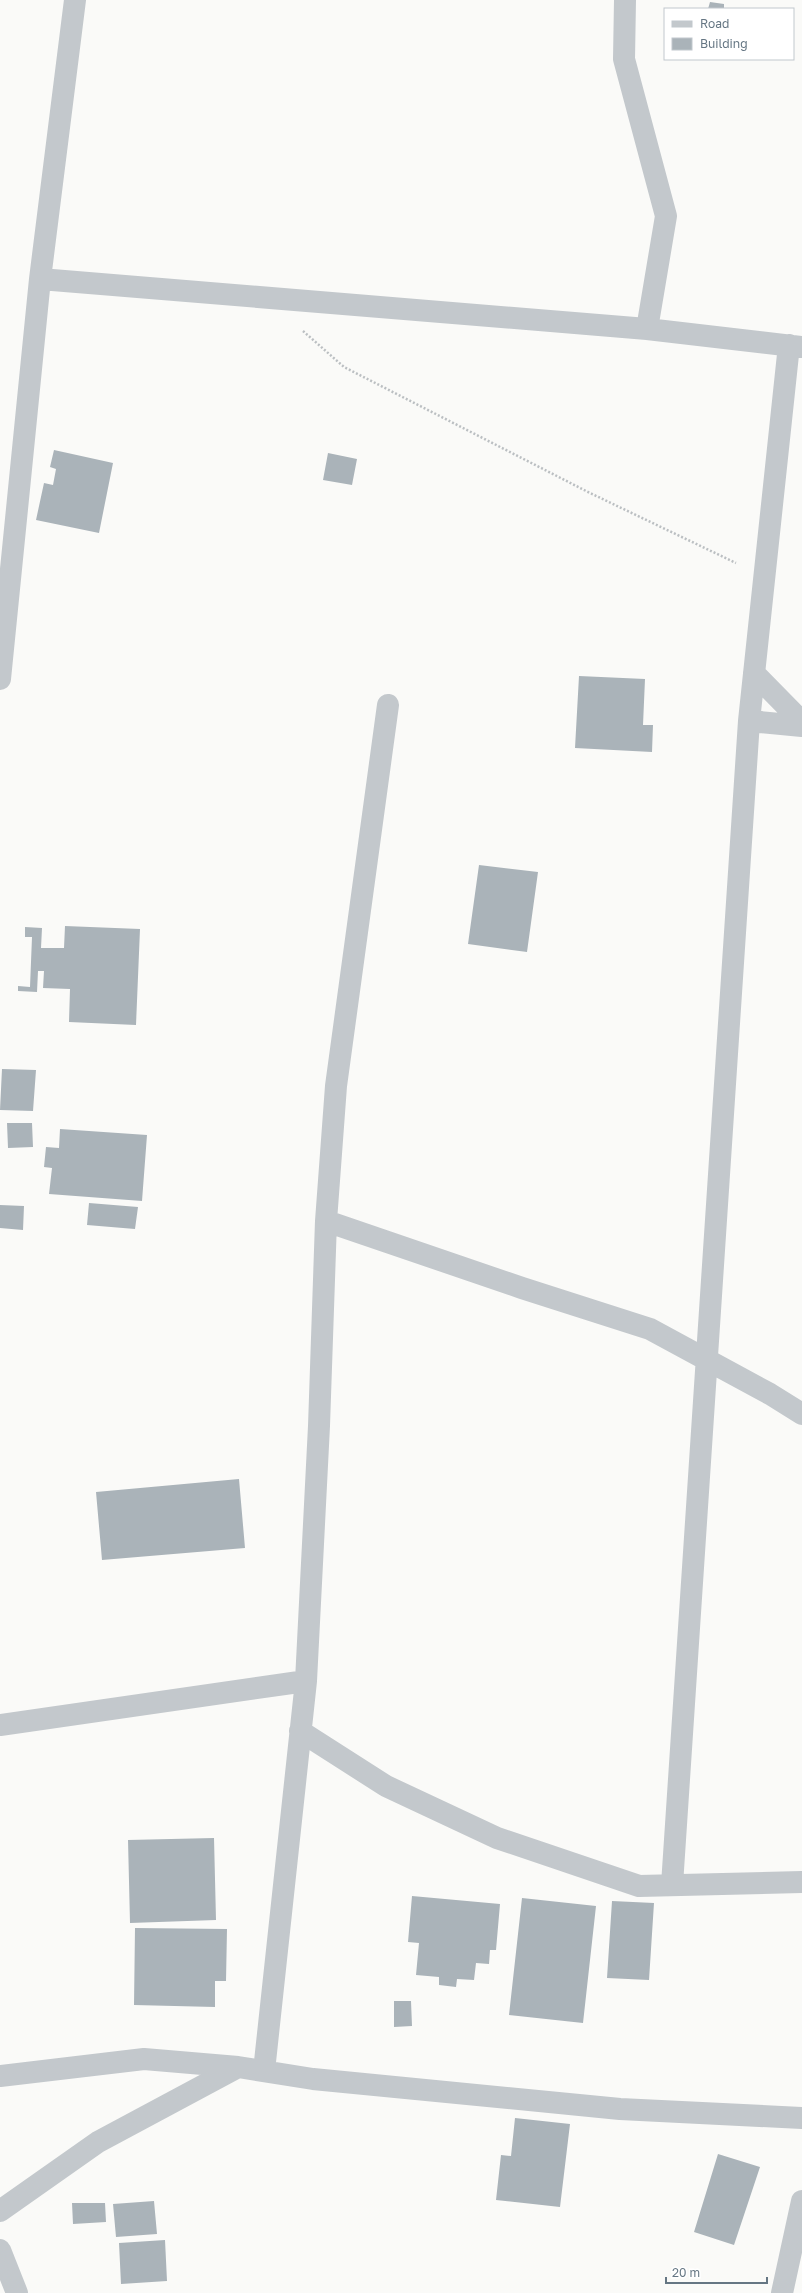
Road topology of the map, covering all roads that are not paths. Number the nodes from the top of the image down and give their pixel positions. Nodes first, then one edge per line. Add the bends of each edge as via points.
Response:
1 (75, 0) edge
2 (625, 0) edge
3 (40, 279) junction
4 (647, 329) junction
5 (795, 346) edge
6 (754, 673) junction
7 (0, 679) edge
8 (388, 705) dead end
9 (749, 721) junction
10 (802, 722) edge
11 (802, 726) edge
12 (326, 1221) junction
13 (707, 1360) junction
14 (802, 1414) edge
15 (306, 1681) junction
16 (0, 1725) edge
17 (300, 1731) junction
18 (802, 1882) edge
19 (672, 1885) junction
20 (238, 2068) junction
21 (264, 2071) junction
22 (0, 2076) edge
23 (802, 2118) edge
24 (802, 2201) edge
25 (0, 2211) edge
26 (2, 2262) edge
27 (17, 2293) edge
28 (782, 2293) edge

1 - 3 street
2 - 4 street via 624,59 666,216
3 - 4 street
3 - 7 street
4 - 5 street
5 - 6 street
6 - 9 street
6 - 10 street
8 - 12 street via 336,1086
9 - 11 street
9 - 13 street
12 - 13 street via 650,1329
12 - 15 street
13 - 14 street
13 - 19 street
15 - 16 street
15 - 17 street
17 - 19 street via 386,1786 498,1838 639,1886
17 - 21 street
18 - 19 street
20 - 21 street
20 - 22 street via 144,2059
20 - 25 street via 98,2142
21 - 23 street via 313,2079 620,2109
24 - 28 street
26 - 27 street

